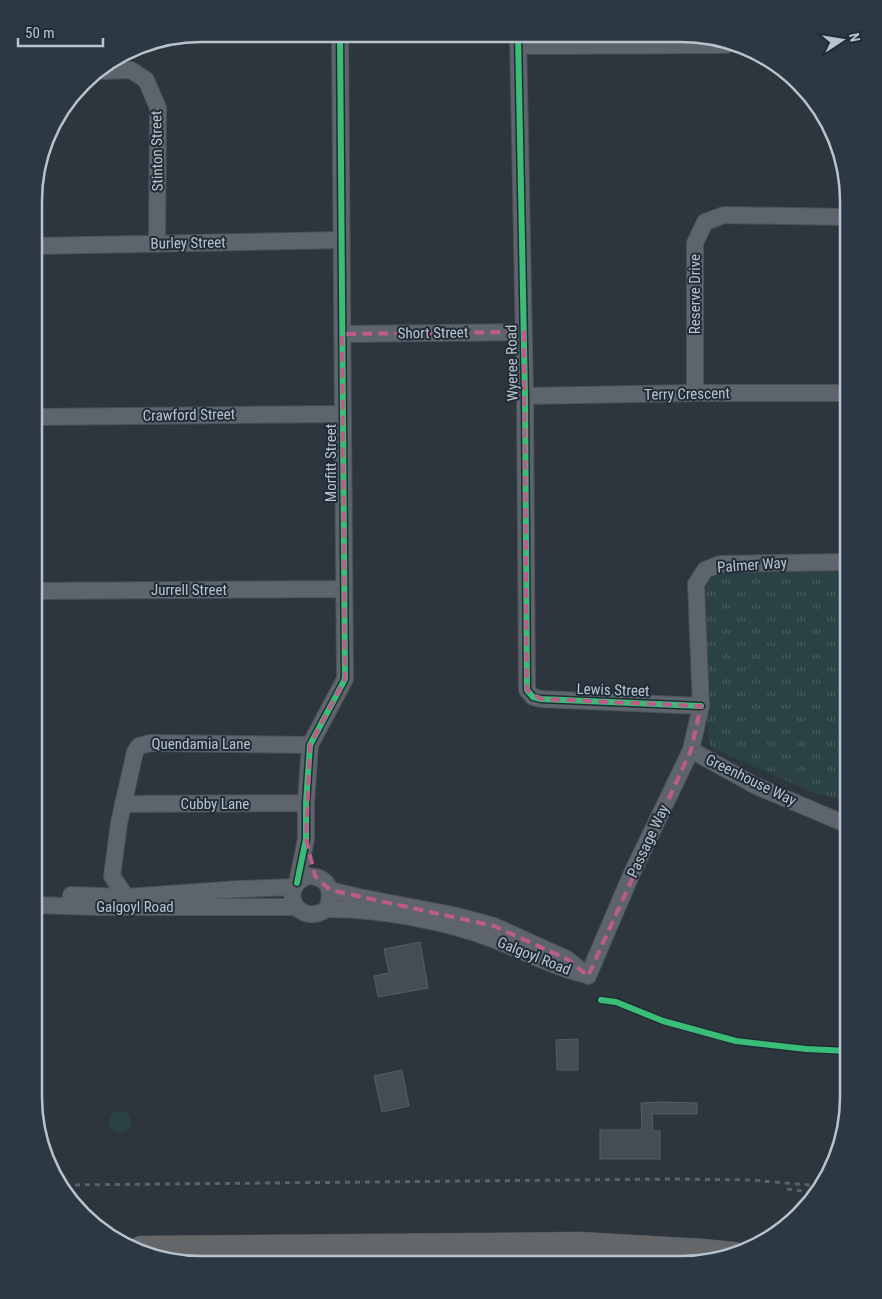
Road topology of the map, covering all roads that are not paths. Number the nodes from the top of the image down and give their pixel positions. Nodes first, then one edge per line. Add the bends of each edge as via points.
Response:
1 (340, 42) edge
2 (518, 42) edge
3 (601, 42) edge
4 (703, 44) edge
5 (113, 70) edge
6 (840, 216) edge
7 (342, 240) junction
8 (157, 244) junction
9 (42, 246) edge
10 (524, 332) junction
11 (342, 334) junction
12 (695, 393) junction
13 (840, 393) edge
14 (525, 396) junction
15 (343, 414) junction
16 (42, 417) edge
17 (840, 562) edge
18 (344, 589) junction
19 (42, 591) edge
20 (527, 690) joint
21 (701, 706) junction
22 (310, 745) junction
23 (691, 750) junction
24 (306, 803) junction
25 (123, 804) junction
26 (812, 809) junction
27 (839, 813) edge
28 (839, 822) edge
29 (306, 839) junction
30 (316, 876) junction
31 (113, 879) junction
32 (296, 885) junction
33 (330, 890) junction
34 (42, 894) edge
35 (99, 896) junction
36 (126, 897) junction
37 (42, 905) edge
38 (296, 907) junction
39 (328, 909) junction
40 (432, 916) junction
41 (588, 976) joint
42 (151, 1248) edge
43 (715, 1252) edge

1 - 7 street, Morfitt Street
2 - 10 street, Wyeree Road
3 - 4 street
5 - 8 street, Stinton Street via 131,70 146,80 158,108
6 - 12 street, Reserve Drive via 724,215 705,222 695,244
7 - 8 street, Burley Street
7 - 11 street, Morfitt Street
8 - 9 street, Burley Street
10 - 11 street, Short Street
10 - 14 street, Wyeree Road
11 - 15 street, Morfitt Street
12 - 13 street, Terry Crescent
12 - 14 street, Terry Crescent
14 - 20 street, Wyeree Road
15 - 16 street, Crawford Street
15 - 18 street, Morfitt Street
17 - 21 street, Palmer Way via 720,564 705,570 696,584
18 - 19 street, Jurrell Street
18 - 22 street, Morfitt Street via 345,679
20 - 21 street, Lewis Street via 533,697 541,699
21 - 23 street, Passage Way
22 - 24 street, Morfitt Street
22 - 25 street, Quendamia Lane via 150,743 140,746 135,752
23 - 26 street, Greenhouse Way via 756,786
23 - 41 street, Passage Way via 632,872
24 - 25 street, Cubby Lane
24 - 29 street, Morfitt Street
25 - 31 street, Quendamia Lane
26 - 27 street, Greenhouse Way
26 - 28 street, Greenhouse Way
29 - 30 street, Morfitt Street
29 - 32 street, Morfitt Street
30 - 32 street via 308,876
30 - 33 street
31 - 35 street
31 - 36 street
32 - 36 street, Galgoyl Road
32 - 38 street via 293,900
33 - 39 street
33 - 40 street, Galgoyl Road
34 - 35 street, Galgoyl Road
35 - 36 street, Galgoyl Road
37 - 38 street, Galgoyl Road
38 - 39 street via 309,914
39 - 40 street, Galgoyl Road
40 - 41 street, Galgoyl Road via 562,970
42 - 43 highway via 580,1244

